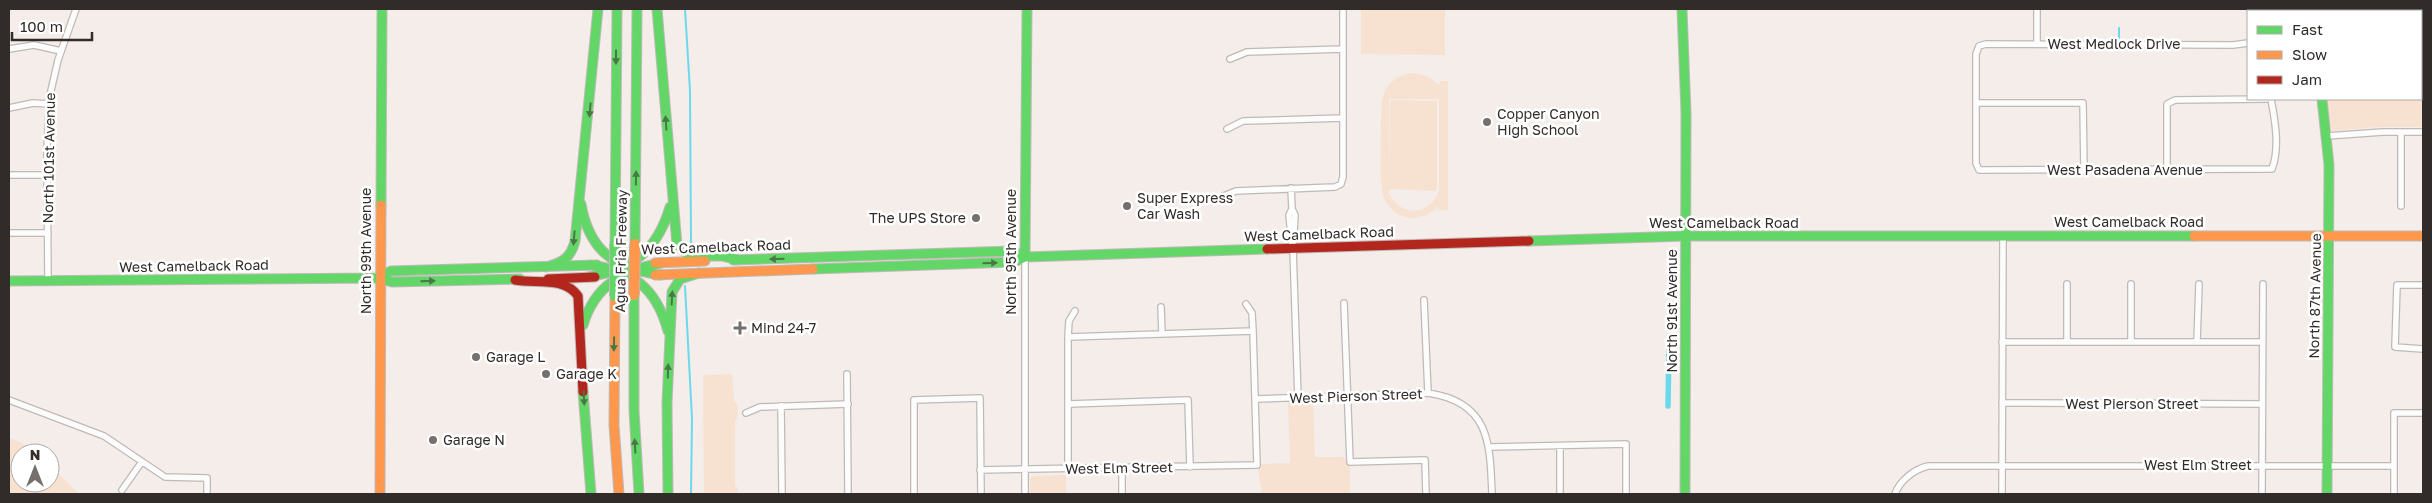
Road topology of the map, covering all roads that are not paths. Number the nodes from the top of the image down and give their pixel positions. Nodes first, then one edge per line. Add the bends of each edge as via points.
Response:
1 (76, 9) edge
2 (382, 9) edge
3 (598, 9) edge
4 (617, 9) edge
5 (637, 9) edge
6 (657, 9) edge
7 (1027, 9) edge
8 (1343, 9) edge
9 (1682, 9) edge
10 (2037, 9) edge
11 (2247, 43) edge
12 (2037, 44) junction
13 (9, 49) edge
14 (1343, 49) junction
15 (61, 51) junction
16 (1230, 59) dead end
17 (2247, 99) edge
18 (2271, 100) edge
19 (2322, 100) edge
20 (1976, 102) junction
21 (49, 104) junction
22 (9, 108) edge
23 (1343, 118) junction
24 (1227, 128) dead end
25 (2401, 132) junction
26 (2423, 132) edge
27 (2327, 136) junction
28 (2084, 170) junction
29 (2167, 171) junction
30 (9, 175) edge
31 (48, 175) junction
32 (1291, 188) junction
33 (671, 189) junction
34 (580, 193) junction
35 (1221, 197) dead end
36 (2401, 206) dead end
37 (48, 232) junction
38 (9, 233) edge
39 (1686, 236) junction
40 (2003, 236) junction
41 (2329, 236) junction
42 (2423, 236) edge
43 (1293, 249) junction
44 (860, 256) junction
45 (1025, 257) junction
46 (739, 260) junction
47 (546, 266) junction
48 (912, 266) junction
49 (625, 270) junction
50 (779, 270) junction
51 (699, 273) junction
52 (379, 278) junction
53 (515, 280) junction
54 (9, 281) edge
55 (48, 281) junction
56 (2067, 284) dead end
57 (2131, 284) dead end
58 (2199, 284) dead end
59 (2262, 284) dead end
60 (2423, 285) edge
61 (1424, 300) dead end
62 (1344, 302) dead end
63 (1246, 304) dead end
64 (1161, 307) dead end
65 (1075, 311) dead end
66 (1253, 331) junction
67 (581, 334) junction
68 (1162, 334) junction
69 (1068, 336) junction
70 (669, 340) junction
71 (2002, 342) junction
72 (2067, 342) junction
73 (2132, 342) junction
74 (2197, 342) junction
75 (2262, 342) junction
76 (2423, 349) edge
77 (847, 374) dead end
78 (1428, 392) junction
79 (1347, 396) junction
80 (1298, 398) junction
81 (1255, 399) junction
82 (9, 400) edge
83 (2002, 403) junction
84 (848, 404) junction
85 (1069, 404) junction
86 (2262, 404) junction
87 (782, 406) junction
88 (2423, 413) edge
89 (746, 414) dead end
90 (1560, 446) junction
91 (1490, 448) junction
92 (141, 463) junction
93 (2002, 465) junction
94 (2262, 465) junction
95 (2327, 465) junction
96 (1190, 466) junction
97 (2394, 466) junction
98 (1122, 468) junction
99 (1068, 469) junction
100 (980, 470) junction
101 (1025, 470) junction
102 (122, 490) dead end
103 (207, 494) edge
104 (380, 494) edge
105 (591, 494) edge
106 (619, 494) edge
107 (639, 494) edge
108 (668, 494) edge
109 (782, 494) edge
110 (848, 494) edge
111 (914, 494) edge
112 (981, 494) edge
113 (1025, 494) edge
114 (1122, 494) edge
115 (1426, 494) edge
116 (1492, 494) edge
117 (1560, 494) edge
118 (1626, 494) edge
119 (1685, 494) edge
120 (1895, 494) edge
121 (2002, 494) edge
122 (2262, 494) edge
123 (2326, 494) edge
124 (2394, 494) edge

1 - 15 street, North 101st Avenue
2 - 52 main road, North 99th Avenue
3 -> 34 main road
4 -> 106 main road, Agua Fria Freeway, bridge via 614,425
107 -> 5 main road, Agua Fria Freeway, bridge via 634,410
33 -> 6 main road
7 - 45 main road, North 95th Avenue
8 - 14 street
9 - 39 main road, North 91st Avenue
10 - 12 street
11 - 12 street, West Medlock Drive
12 - 20 street, West Medlock Drive via 1979,46 1976,54
13 - 15 street via 34,45
14 - 16 street via 1247,52
14 - 23 street
15 - 21 street, North 101st Avenue
17 - 29 street via 2175,100 2167,104
18 - 29 street, West Pasadena Avenue via 2275,121 2272,169
19 - 27 main road, North 87th Avenue
20 - 28 street, West Pasadena Avenue via 1976,163 1979,170
20 - 28 street via 2084,103
21 - 22 street
21 - 31 street, North 101st Avenue
23 - 24 street via 1243,121
23 - 32 street via 1341,184 1335,187
25 - 26 street
25 - 27 street
25 - 36 street
27 - 41 main road, North 87th Avenue
28 - 29 street, West Pasadena Avenue
30 - 31 street
31 - 37 street, North 101st Avenue
32 - 35 street via 1236,191
32 - 43 street
33 - 46 main road via 680,250 692,257 721,256
33 - 49 main road via 668,218 662,231 648,250
34 -> 47 main road via 571,254 560,263
34 - 49 main road via 583,218 590,234 599,247
37 - 38 street
37 - 55 street, North 101st Avenue
39 - 40 main road, West Camelback Road
39 - 43 main road, West Camelback Road
39 - 119 main road, North 91st Avenue
40 - 41 main road, West Camelback Road
40 - 71 street
41 - 42 main road, West Camelback Road
41 - 95 main road, North 87th Avenue
43 - 45 main road, West Camelback Road
43 - 80 street
44 - 45 main road, West Camelback Road via 1013,251
44 -> 46 main road, West Camelback Road
44 - 48 main road via 868,262 897,262
44 - 50 main road via 848,263 801,264
48 -> 45 main road, West Camelback Road via 1014,262
45 - 101 street, North 95th Avenue
46 - 49 main road, West Camelback Road via 661,262
47 - 49 main road, West Camelback Road via 590,265
47 - 52 main road, West Camelback Road via 391,271
48 - 50 main road, West Camelback Road
49 - 51 main road, West Camelback Road via 661,275
49 - 53 main road, West Camelback Road via 588,277
49 - 67 main road via 604,288 588,310
49 - 70 main road via 657,301
50 - 51 main road, West Camelback Road
70 -> 51 main road via 674,287 684,277
52 -> 53 main road, West Camelback Road via 392,282
52 - 55 main road, West Camelback Road
52 - 104 main road, North 99th Avenue
53 - 67 main road via 528,284 570,286 579,301
54 - 55 main road, West Camelback Road
56 - 72 street
57 - 73 street
58 - 74 street
59 - 75 street
60 - 76 street via 2397,285 2395,348
61 - 78 street
62 - 79 street
63 - 66 street via 1252,312
64 - 68 street
65 - 69 street via 1069,321
66 - 68 street
66 - 81 street
67 -> 105 main road
68 - 69 street
69 - 85 street
108 -> 70 main road
71 - 72 street
71 - 83 street
72 - 73 street
73 - 74 street
74 - 75 street
75 - 86 street
77 - 84 street
78 - 79 street, West Pierson Street
78 - 91 street, West Pierson Street via 1462,403 1480,421
79 - 80 street, West Pierson Street
79 - 115 street via 1350,462 1425,460
80 - 81 street, West Pierson Street
81 - 96 street, West Elm Street via 1257,465
82 - 92 street via 104,436
83 - 86 street, West Pierson Street
83 - 93 street
84 - 87 street
84 - 110 street
85 - 96 street via 1188,400
85 - 99 street
86 - 94 street
87 - 89 street via 760,407
87 - 109 street
88 - 97 street via 2394,413
90 - 91 street
90 - 117 street
90 - 118 street via 1626,444
91 - 116 street, West Pierson Street
92 - 102 street
92 - 103 street via 165,477 207,478
93 - 94 street, West Elm Street
93 - 120 street, West Elm Street via 1920,468 1911,473
93 - 121 street
94 - 95 street, West Elm Street
94 - 122 street
95 - 97 street, West Elm Street
95 - 123 main road, North 87th Avenue
96 - 98 street, West Elm Street
97 - 124 street
98 - 99 street, West Elm Street
98 - 114 street
99 - 101 street, West Elm Street
100 - 101 street, West Elm Street
100 - 111 street via 980,398 914,400
100 - 112 street
101 - 113 street, North 95th Avenue

